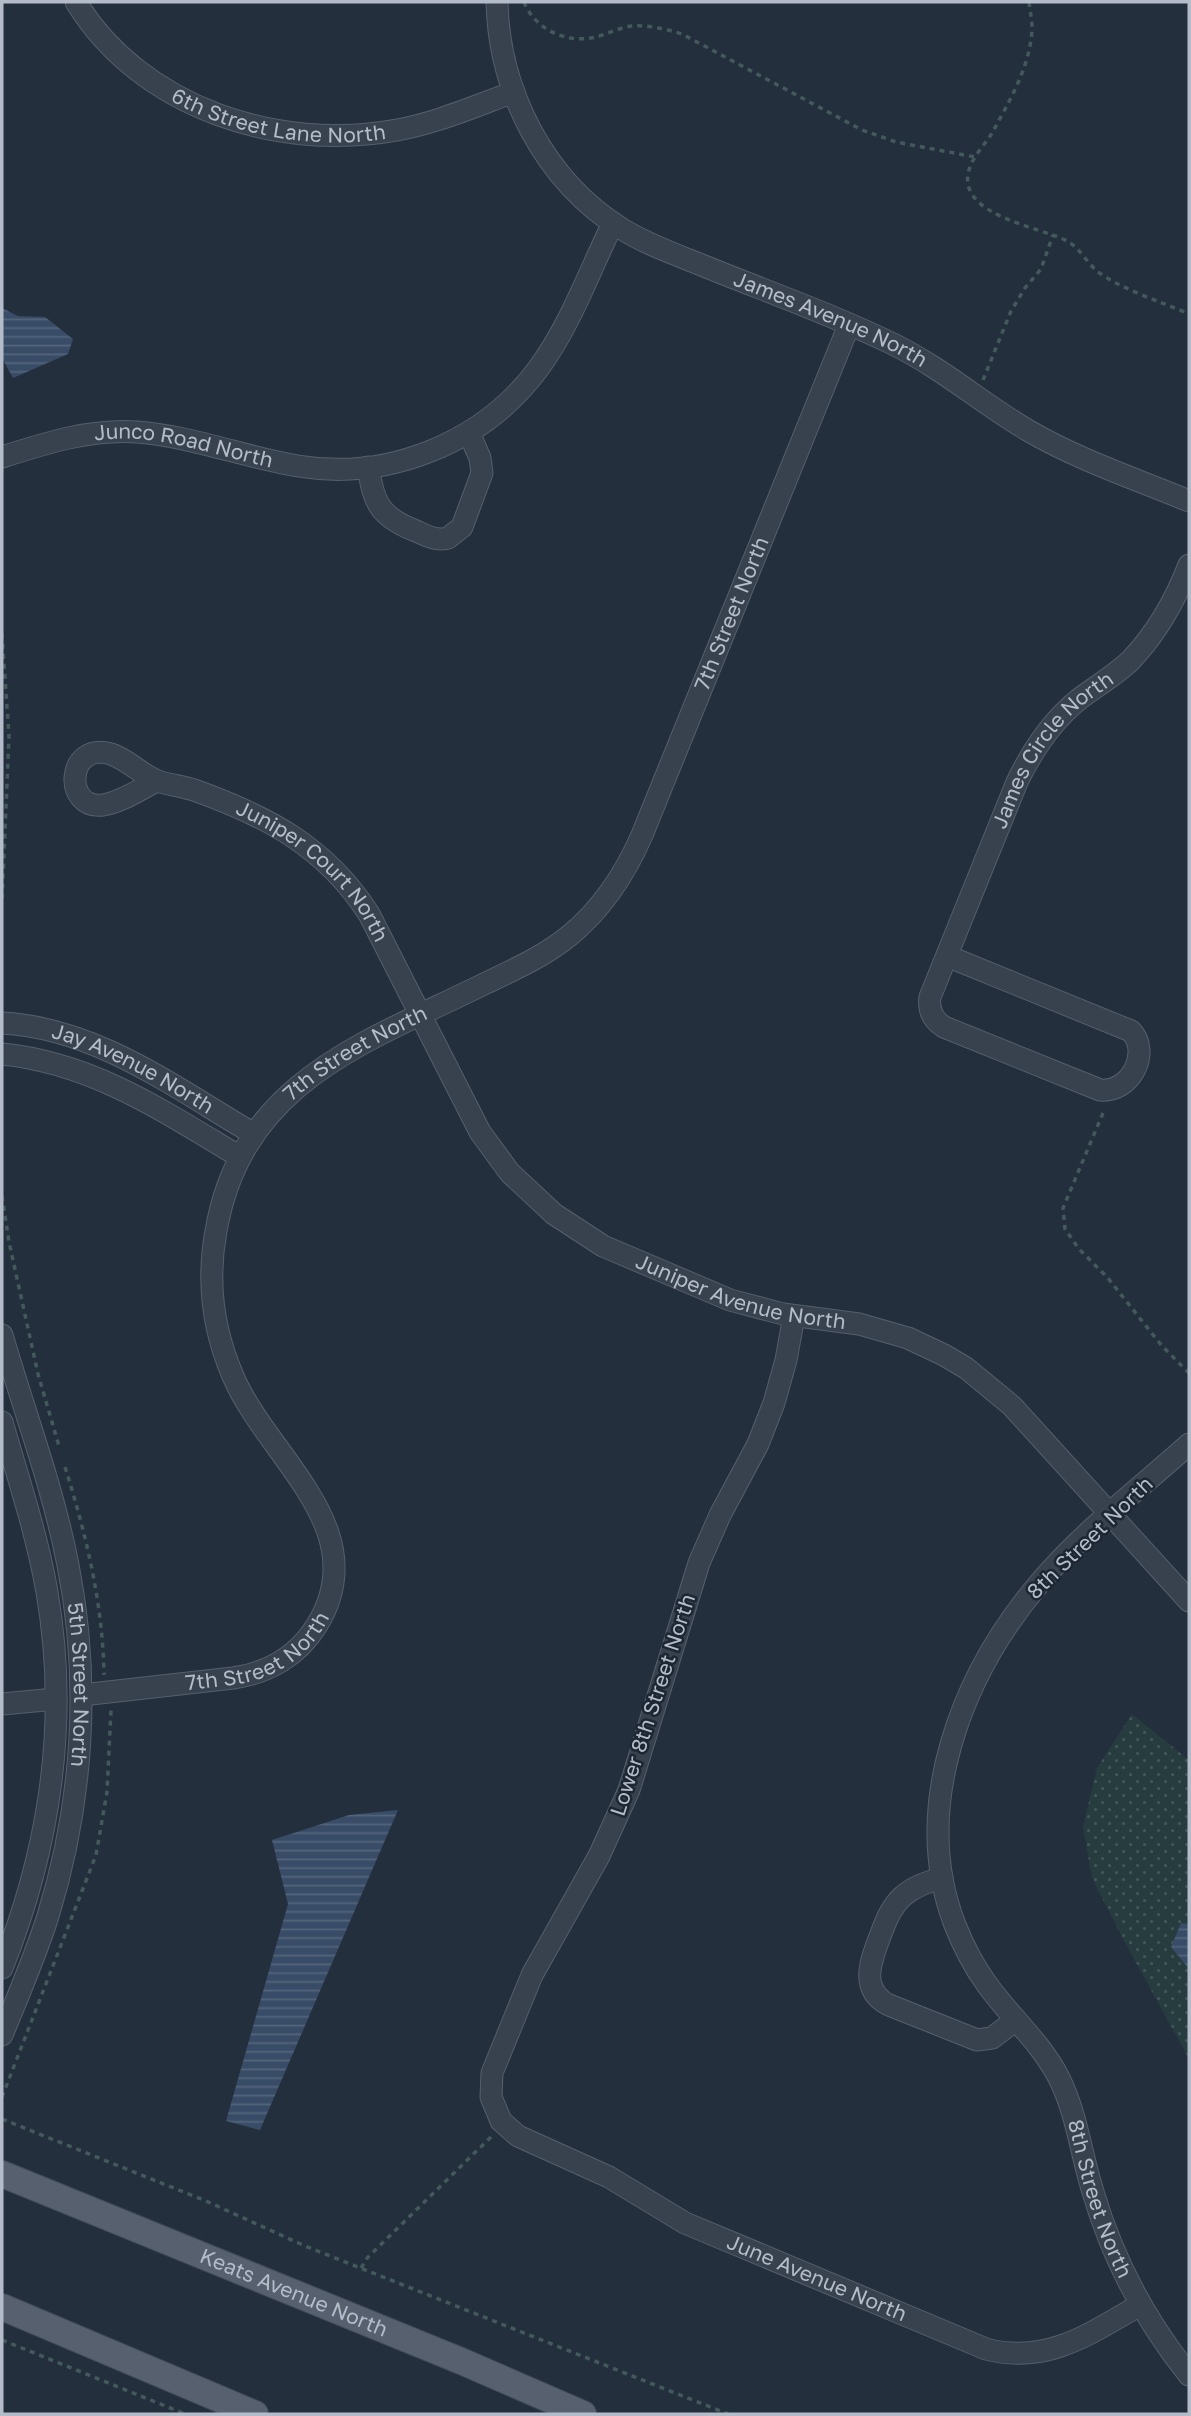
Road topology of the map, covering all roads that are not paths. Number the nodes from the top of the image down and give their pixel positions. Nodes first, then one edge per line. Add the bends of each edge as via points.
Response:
1 (76, 2) edge
2 (497, 2) edge
3 (514, 92) junction
4 (613, 223) junction
5 (849, 325) junction
6 (469, 433) junction
7 (2, 457) edge
8 (368, 467) junction
9 (1189, 501) edge
10 (1189, 565) edge
11 (157, 781) dead end
12 (947, 956) junction
13 (420, 1016) junction
14 (2, 1023) edge
15 (2, 1054) edge
16 (254, 1135) junction
17 (240, 1157) junction
18 (794, 1316) junction
19 (2, 1335) edge
20 (2, 1422) edge
21 (1189, 1444) edge
22 (1110, 1515) junction
23 (1189, 1601) edge
24 (82, 1695) junction
25 (56, 1699) junction
26 (2, 1704) edge
27 (942, 1878) junction
28 (2, 1968) edge
29 (1016, 2020) junction
30 (2, 2035) edge
31 (504, 2124) joint
32 (2, 2174) edge
33 (1140, 2305) junction
34 (2, 2307) edge
35 (1189, 2375) edge
36 (256, 2414) edge
37 (583, 2414) edge

1 - 3 street, 6th Street Lane North via 114,50 154,82 207,110 266,128 326,135 394,131
2 - 3 street, James Avenue North via 500,37
3 - 4 street, James Avenue North via 533,135 559,172
4 - 5 street, James Avenue North via 653,245
4 - 6 street, Junco Road North via 545,360 504,406
5 - 9 street, James Avenue North via 918,358 1047,441
5 - 13 street, 7th Street North via 647,822 618,881 587,919 553,947
6 - 8 street, Junco Road North via 423,454
6 - 8 street via 482,473 462,527 448,538 431,538 388,517 375,500
7 - 8 street, Junco Road North via 74,436 129,432 170,436 307,467
10 - 12 street, James Circle North via 1172,604 1146,643 1122,668 1066,711 1033,752
11 - 13 street, Juniper Court North via 256,815 320,856 369,914
12 - 12 street, James Circle North via 929,1000 931,1014 939,1024 1097,1089 1116,1089 1127,1081 1139,1051 1131,1031
13 - 16 street, 7th Street North via 324,1066 290,1093
13 - 18 street, Juniper Avenue North via 480,1132 510,1173 554,1214 622,1255 717,1295
14 - 16 street, Jay Avenue North via 55,1031 113,1052
15 - 17 street, Jay Avenue North via 57,1064 110,1083
16 - 17 street, 7th Street North
17 - 24 street, 7th Street North via 215,1232 211,1272 217,1326 240,1391 326,1523 334,1563 329,1600 302,1645 265,1670 233,1678
18 - 22 street, Juniper Avenue North via 882,1330 954,1361 1012,1406
18 - 31 street, Lower 8th Street North via 774,1403 699,1563 629,1790 599,1856 538,1962 495,2063 491,2097
19 - 24 street, 5th Street North via 65,1552 77,1623
20 - 25 street, 5th Street North via 47,1591
21 - 22 street, 8th Street North
22 - 23 street, Juniper Avenue North
22 - 27 street, 8th Street North via 1029,1596 973,1688 951,1745 941,1788 937,1839
24 - 30 street, 5th Street North via 78,1766 65,1852 47,1917
25 - 26 street
25 - 28 street, 5th Street North via 53,1770 40,1853
27 - 29 street, 8th Street North via 970,1957
27 - 29 street via 915,1887 893,1907 869,1965 873,1991 886,2004 977,2040 992,2038
29 - 33 street, 8th Street North via 1049,2061 1068,2097 1102,2222
31 - 33 street, June Avenue North via 518,2136 601,2172 704,2232 986,2349 1019,2354 1059,2348
32 - 37 main road, Keats Avenue North
33 - 35 street, 8th Street North
34 - 36 main road

